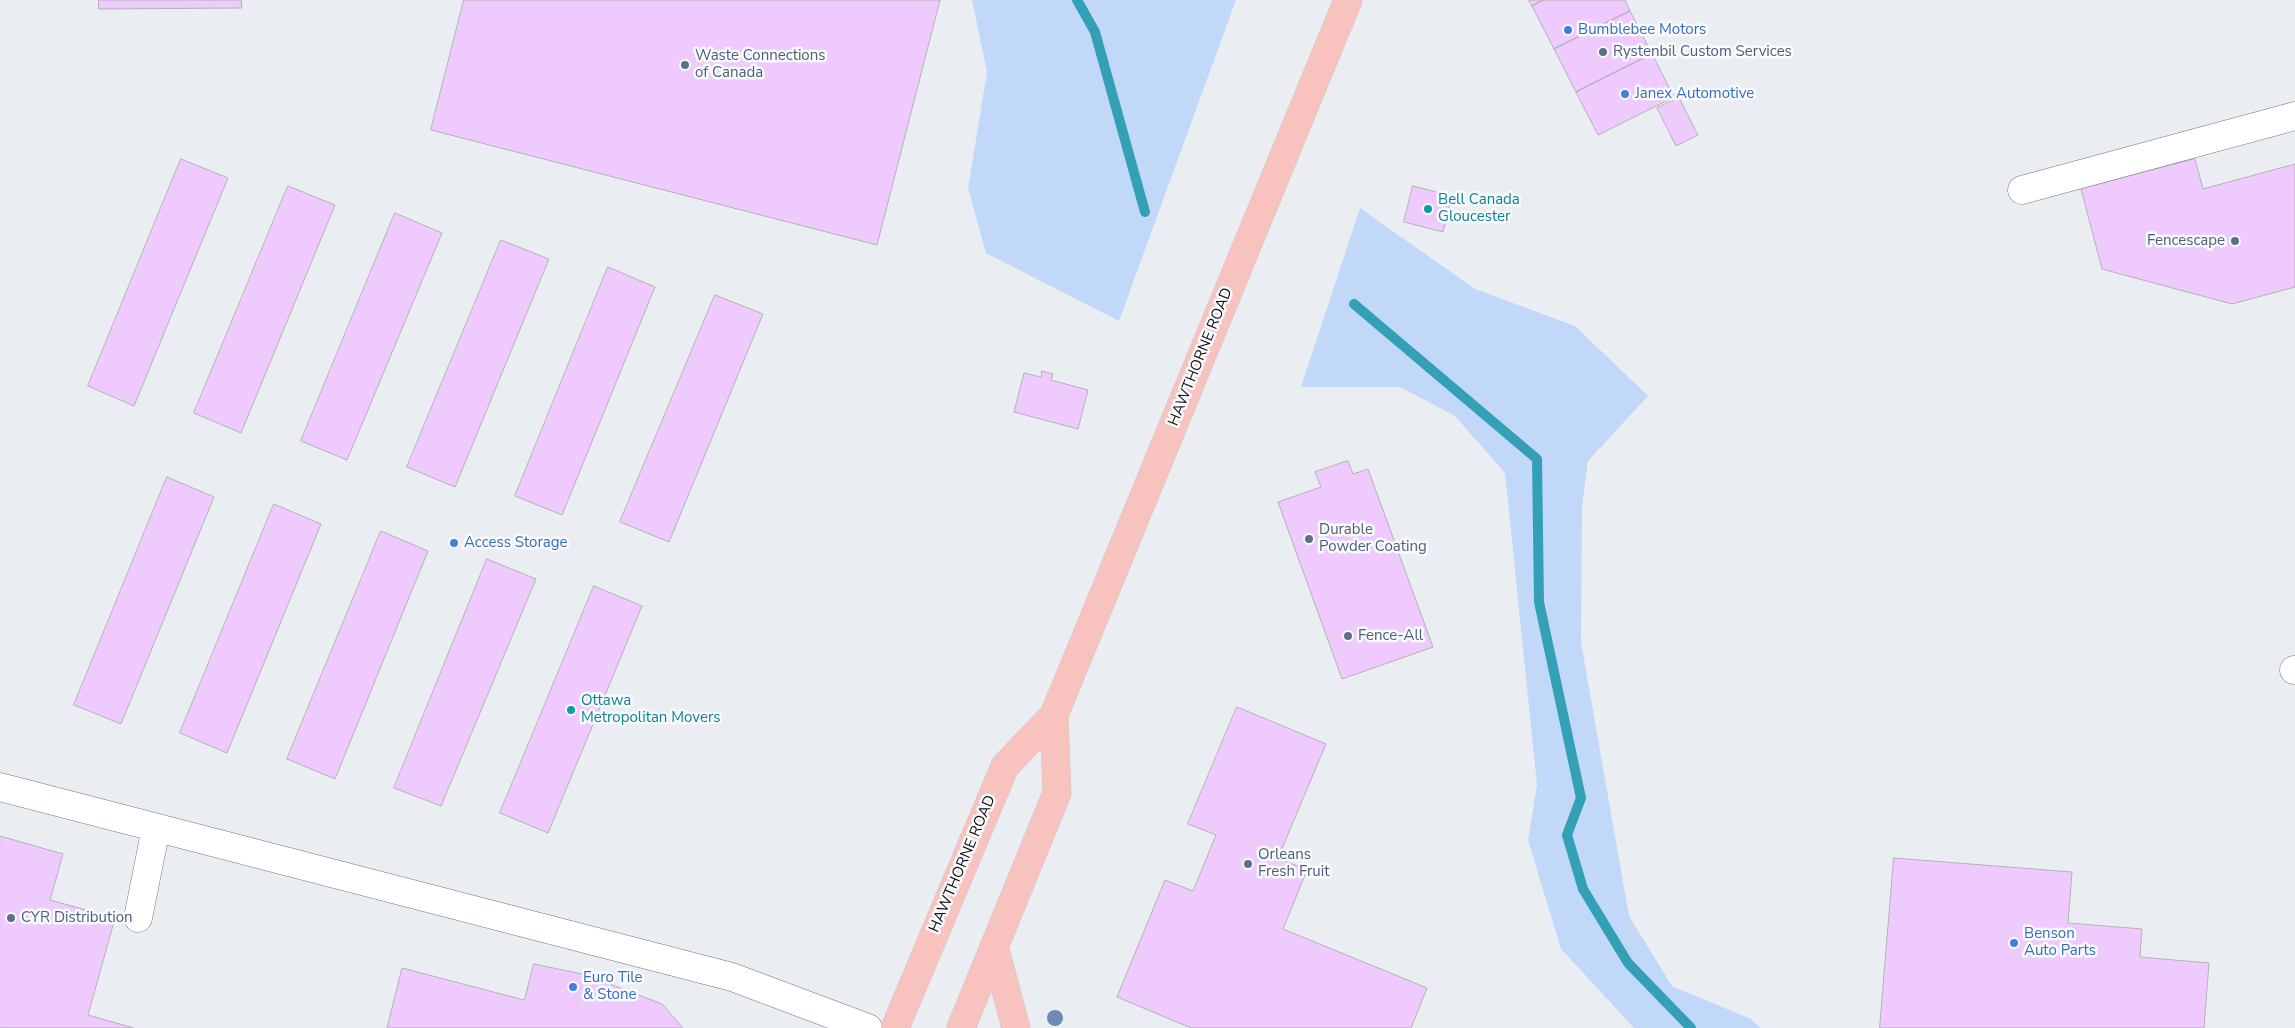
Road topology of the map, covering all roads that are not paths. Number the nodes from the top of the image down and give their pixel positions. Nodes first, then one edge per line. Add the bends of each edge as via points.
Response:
1 (1348, 0) edge
2 (2295, 116) edge
3 (2022, 190) dead end
4 (1054, 715) junction
5 (0, 787) edge
6 (156, 828) junction
7 (138, 918) dead end
8 (994, 946) junction
9 (868, 1028) edge
10 (895, 1028) edge
11 (961, 1028) edge
12 (1016, 1028) edge

1 - 4 main road, HAWTHORNE ROAD
2 - 3 lane
4 - 8 main road, HAWTHORNE ROAD via 1057,793
4 - 10 main road, HAWTHORNE ROAD via 1005,766
5 - 6 lane
6 - 7 lane
6 - 9 lane via 732,977
8 - 11 main road, HAWTHORNE ROAD
8 - 12 main road

